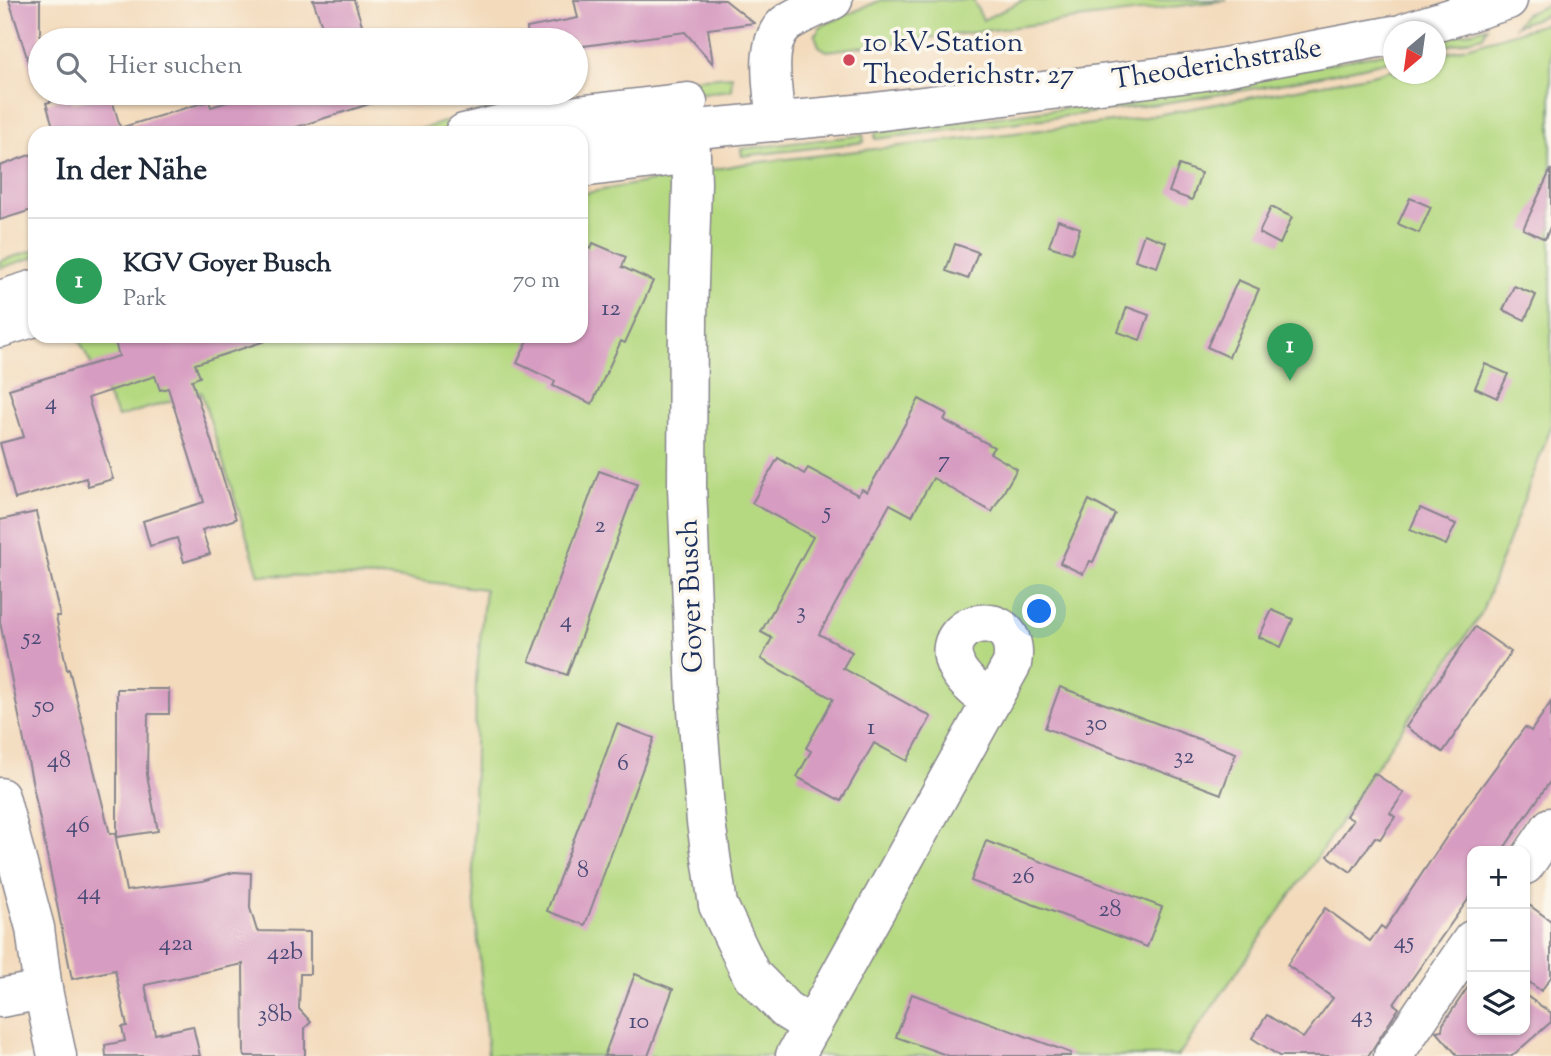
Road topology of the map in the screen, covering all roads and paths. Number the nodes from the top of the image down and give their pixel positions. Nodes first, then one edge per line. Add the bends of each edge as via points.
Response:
1 (833, 0) edge
2 (1508, 0) edge
3 (1441, 21) edge
4 (1383, 37) edge
5 (776, 122) junction
6 (494, 126) edge
7 (690, 128) junction
8 (588, 139) edge
9 (588, 164) edge
10 (28, 265) edge
11 (0, 273) edge
12 (28, 291) edge
13 (0, 300) edge
14 (28, 319) edge
15 (0, 328) edge
16 (989, 702) dead end
17 (0, 797) edge
18 (1551, 827) edge
19 (1530, 858) edge
20 (1467, 948) edge
21 (43, 990) junction
22 (0, 998) edge
23 (804, 1041) edge
24 (1405, 1050) edge
25 (57, 1056) edge

1 - 5 street via 786,23 777,35 771,70
2 - 3 street
4 - 5 street, Theoderichstraße via 1198,72
5 - 7 street, Theoderichstraße
6 - 7 street, Theoderichstraße
7 - 8 street, Theoderichstraße
7 - 9 street, Theoderichstraße
7 - 23 street, Goyer Busch via 687,487 706,822 718,905 751,974 786,1010
10 - 11 street
12 - 13 street
14 - 15 street
16 - 23 street, Goyer Busch
17 - 21 street via 35,928
18 - 19 street
20 - 24 street
21 - 22 street
21 - 25 street

